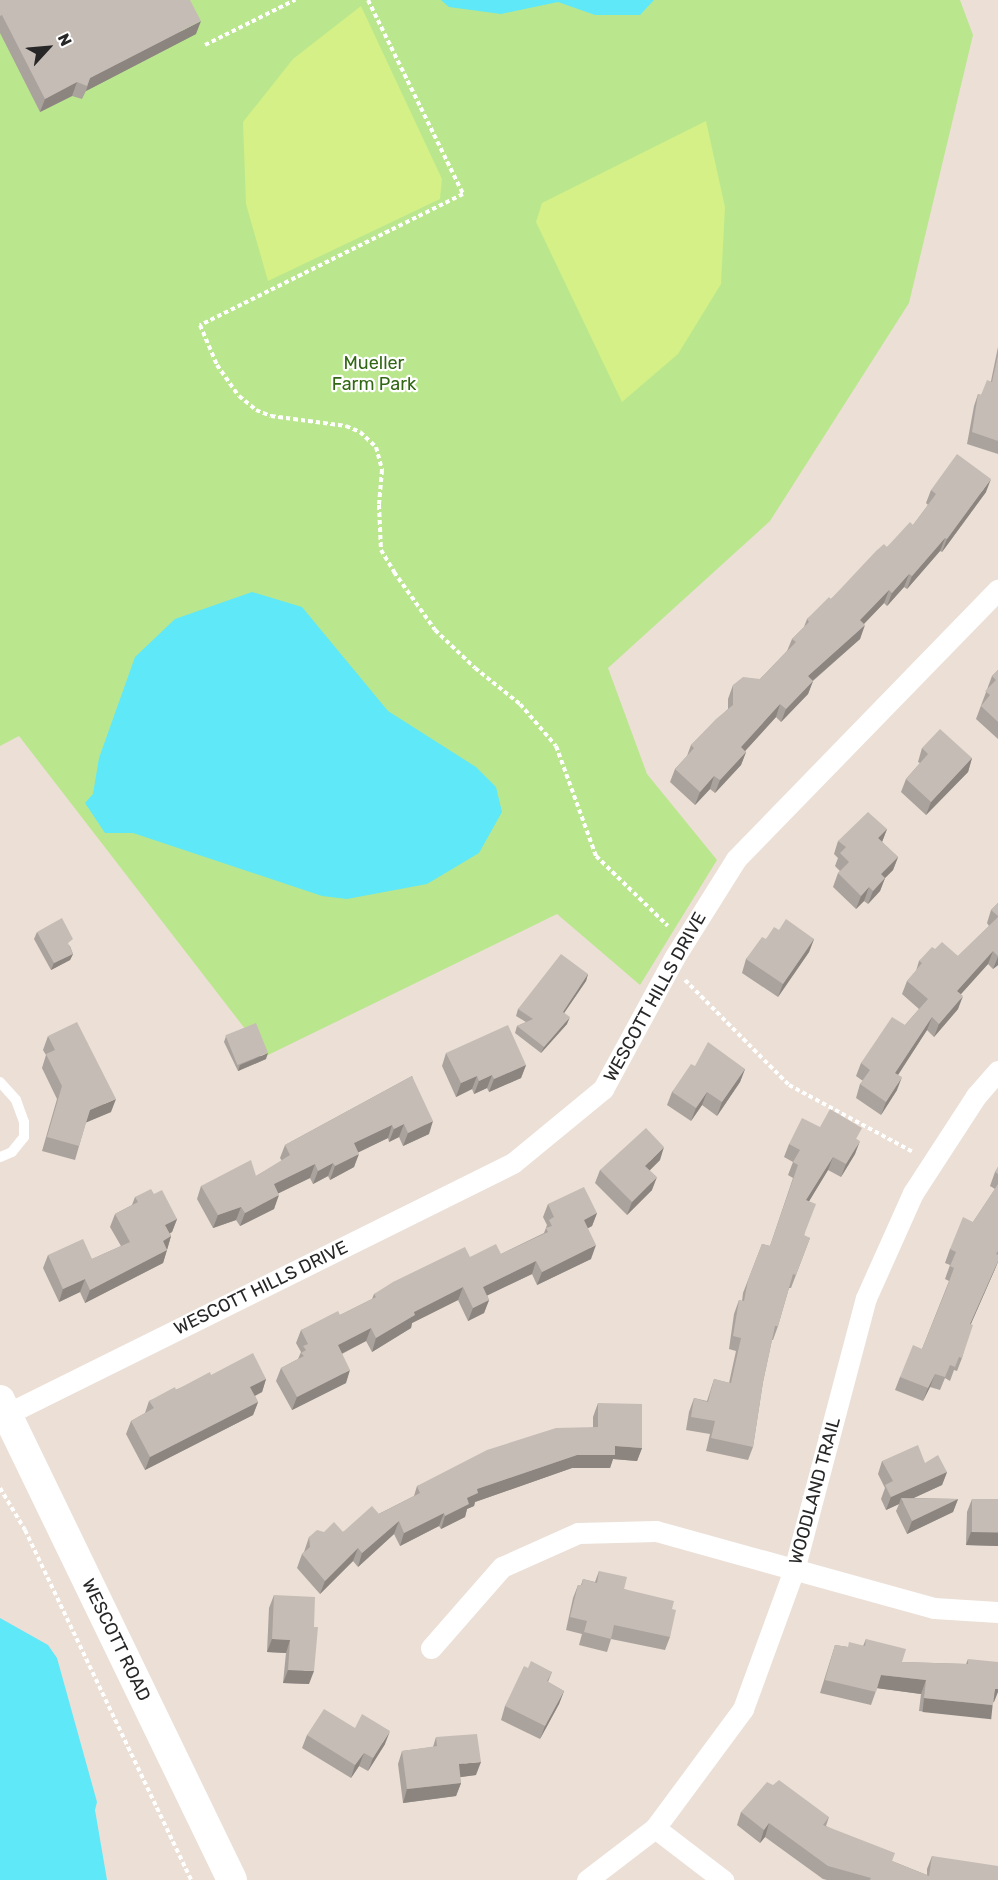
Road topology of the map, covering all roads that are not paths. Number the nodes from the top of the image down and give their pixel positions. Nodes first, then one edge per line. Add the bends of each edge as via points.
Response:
1 (998, 590) edge
2 (998, 1071) edge
3 (0, 1082) edge
4 (0, 1157) edge
5 (3, 1407) edge
6 (794, 1570) junction
7 (998, 1612) edge
8 (431, 1648) dead end
9 (655, 1828) junction
10 (232, 1880) edge
11 (587, 1880) edge
12 (723, 1880) edge

1 - 5 street, WESCOTT HILLS DRIVE via 736,859 674,958 603,1089 513,1163
2 - 6 street, WOODLAND TRAIL via 976,1096 913,1193 866,1298
3 - 4 lane via 16,1100 24,1122 24,1137 12,1152
5 - 10 street, WESCOTT ROAD
6 - 7 street via 934,1608
6 - 8 street via 656,1532 578,1533 502,1567
6 - 9 street, WOODLAND TRAIL via 743,1709
9 - 11 street, WOODLAND TRAIL
9 - 12 street

